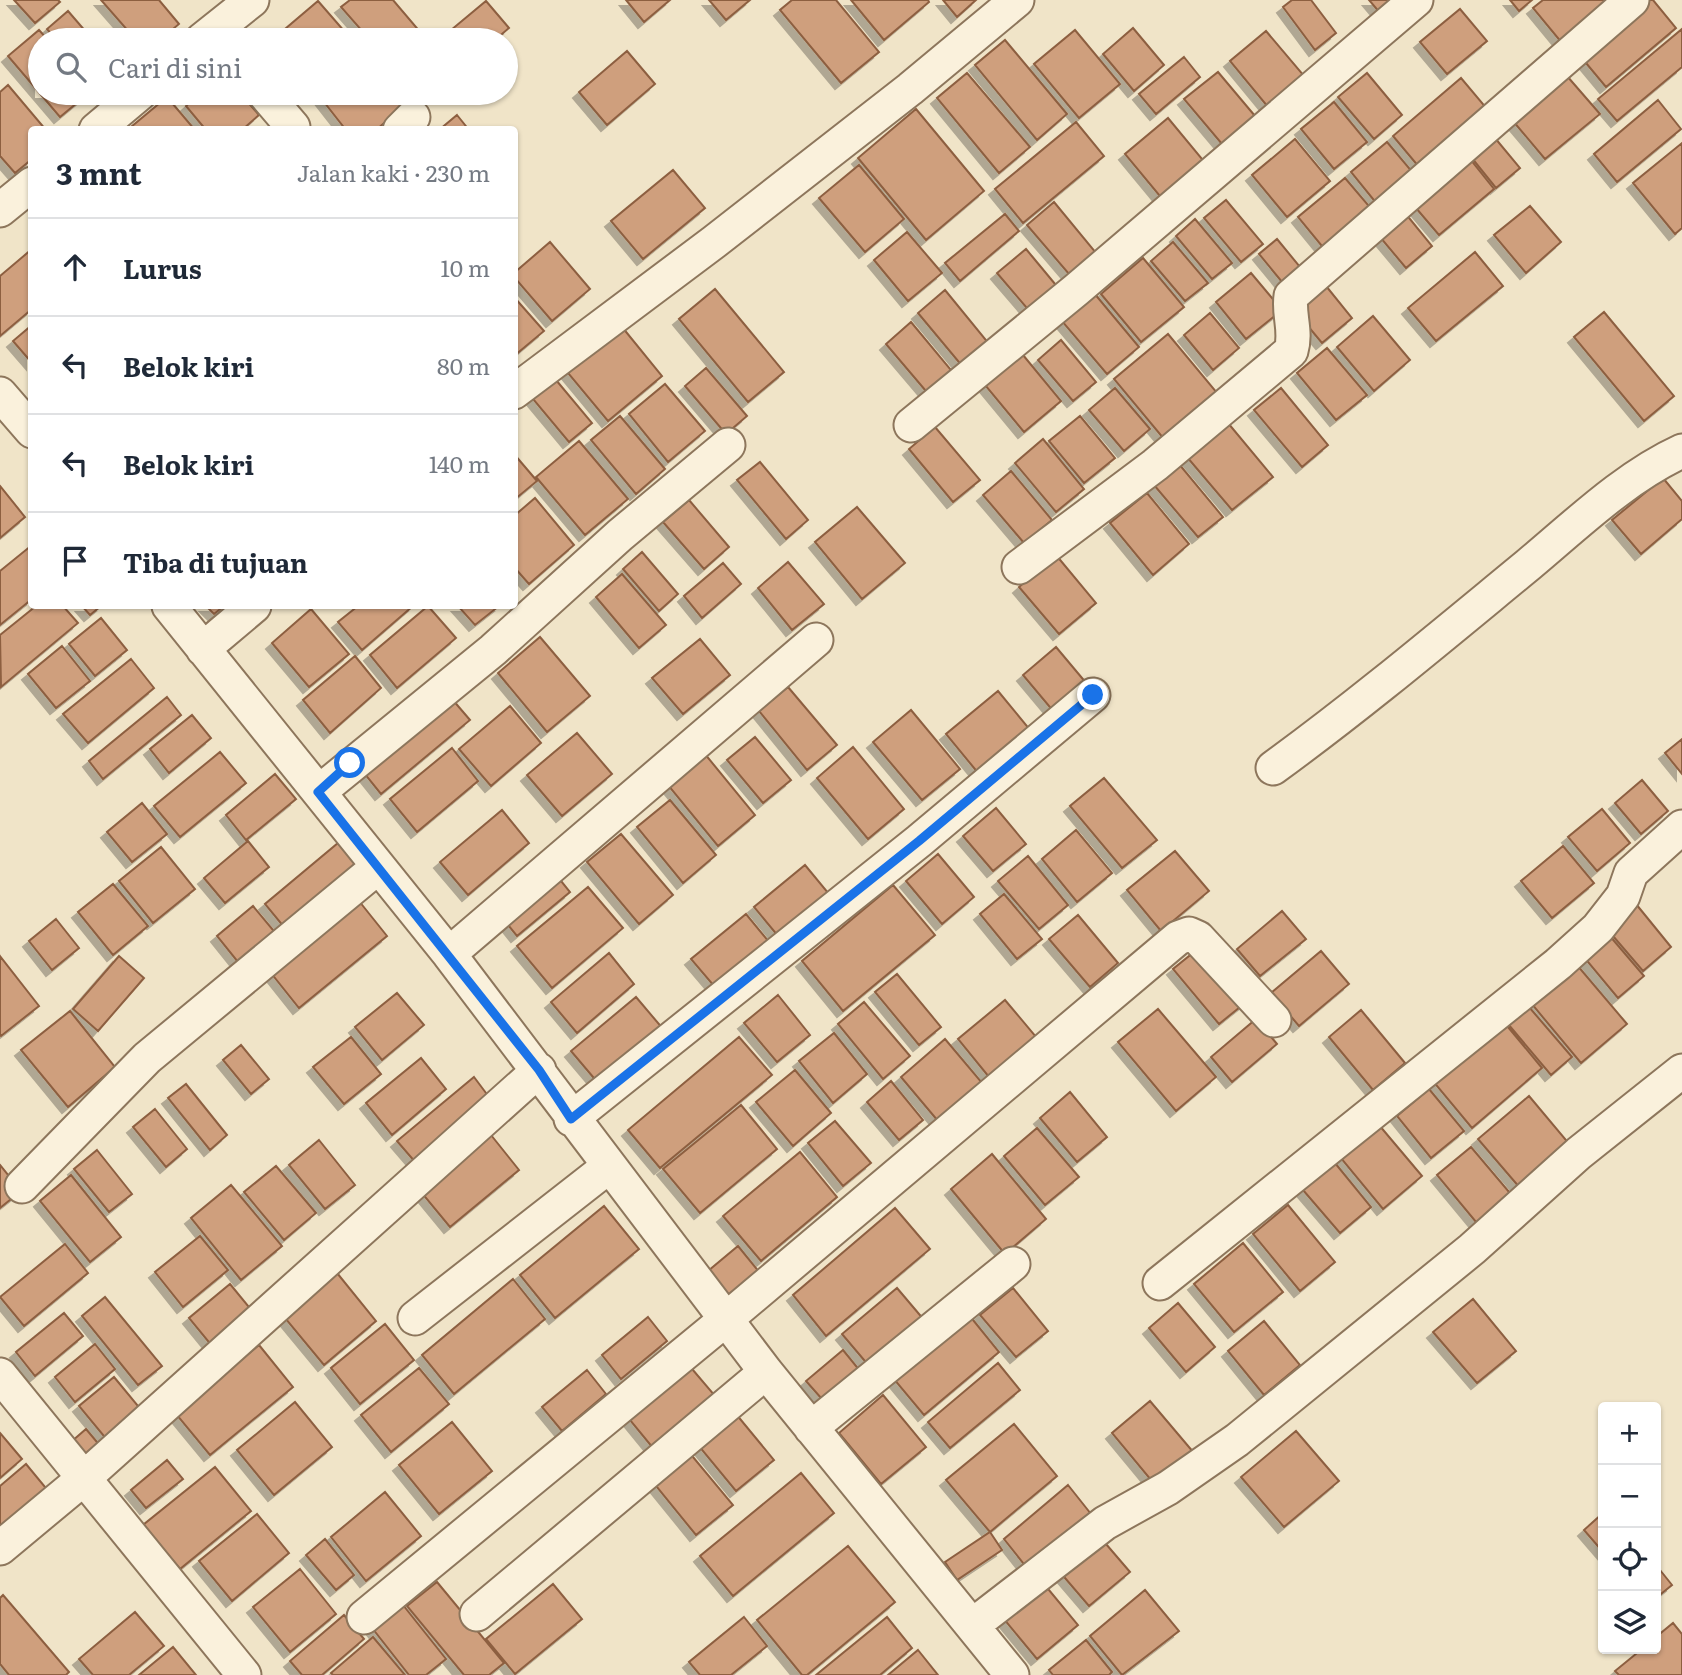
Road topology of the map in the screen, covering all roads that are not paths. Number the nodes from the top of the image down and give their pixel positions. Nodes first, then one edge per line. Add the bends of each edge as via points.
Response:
1 (252, 0) edge
2 (1017, 0) edge
3 (1416, 0) edge
4 (1632, 0) edge
5 (221, 28) edge
6 (126, 105) edge
7 (274, 105) edge
8 (101, 126) edge
9 (292, 126) edge
10 (28, 187) edge
11 (0, 210) edge
12 (518, 389) edge
13 (0, 394) edge
14 (911, 425) dead end
15 (28, 426) edge
16 (728, 445) dead end
17 (1682, 451) edge
18 (1019, 567) dead end
19 (171, 609) edge
20 (250, 609) edge
21 (816, 640) dead end
22 (203, 649) junction
23 (1093, 695) dead end
24 (1273, 768) dead end
25 (318, 792) junction
26 (1682, 827) edge
27 (377, 867) junction
28 (449, 954) junction
29 (1274, 1020) dead end
30 (539, 1070) junction
31 (1682, 1071) edge
32 (571, 1119) junction
33 (608, 1167) junction
34 (22, 1186) dead end
35 (1013, 1264) dead end
36 (1160, 1283) dead end
37 (415, 1318) dead end
38 (725, 1320) junction
39 (766, 1372) junction
40 (0, 1376) edge
41 (811, 1428) junction
42 (83, 1479) junction
43 (0, 1548) edge
44 (477, 1614) dead end
45 (364, 1617) dead end
46 (974, 1625) junction
47 (244, 1675) edge
48 (1012, 1675) edge

1 - 5 street
2 - 12 street via 714,242
3 - 14 street
4 - 18 street via 1291,296 1296,336 1291,351 1155,465
6 - 8 street
7 - 9 street
10 - 11 street
13 - 15 street
16 - 25 street via 494,650
17 - 24 street via 1657,462 1605,501 1326,730
19 - 22 street
20 - 22 street
21 - 28 street
22 - 25 street
23 - 32 street via 919,841
25 - 27 street
26 - 36 street via 1631,873 1623,896 1598,928 1558,964
27 - 28 street
27 - 34 street via 147,1058
28 - 30 street
29 - 38 street via 1198,938 1189,934 1178,938
30 - 32 street
30 - 42 street
31 - 46 street via 1237,1440 1168,1488 1105,1523
32 - 33 street
33 - 37 street
33 - 38 street
35 - 41 street
38 - 39 street
38 - 45 street
39 - 41 street
39 - 44 street
40 - 42 street
41 - 46 street
42 - 43 street
42 - 47 street
46 - 48 street

